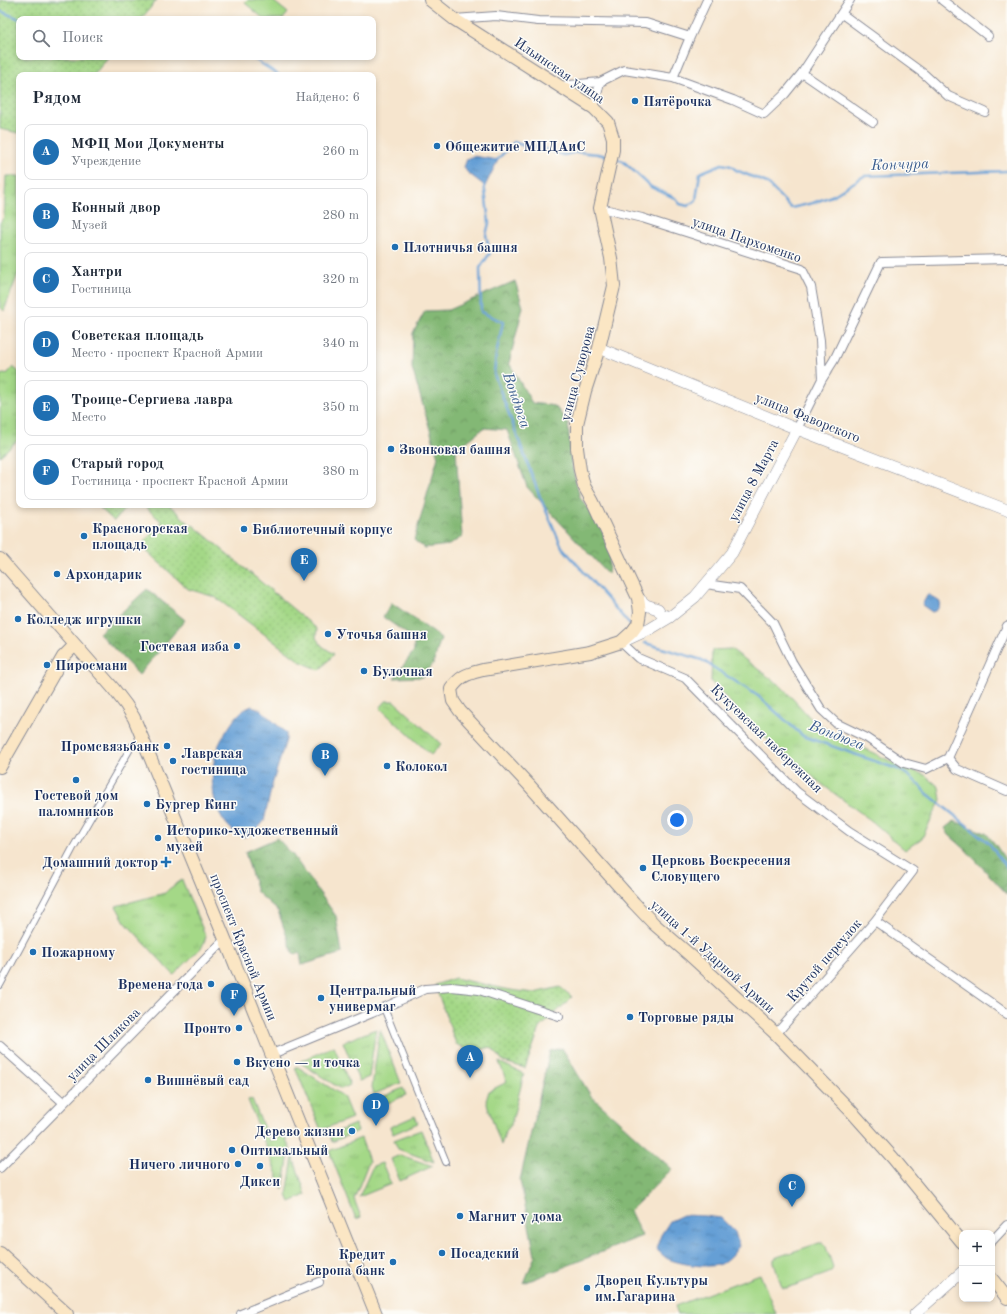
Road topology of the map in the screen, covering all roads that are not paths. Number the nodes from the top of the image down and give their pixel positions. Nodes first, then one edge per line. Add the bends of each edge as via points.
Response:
1 (430, 0) edge
2 (708, 0) edge
3 (850, 0) edge
4 (942, 0) edge
5 (842, 14) junction
6 (454, 19) junction
7 (988, 36) dead end
8 (690, 37) junction
9 (802, 73) junction
10 (673, 78) junction
11 (600, 82) junction
12 (559, 86) junction
13 (594, 108) junction
14 (985, 112) dead end
15 (873, 122) dead end
16 (609, 168) joint
17 (600, 208) junction
18 (1007, 258) edge
19 (599, 348) junction
20 (822, 379) junction
21 (797, 429) junction
22 (1007, 510) edge
23 (0, 559) edge
24 (706, 584) junction
25 (638, 598) junction
26 (670, 616) junction
27 (1007, 626) edge
28 (621, 642) junction
29 (75, 645) junction
30 (451, 689) joint
31 (131, 747) dead end
32 (948, 758) junction
33 (0, 767) edge
34 (1007, 791) edge
35 (913, 871) joint
36 (876, 921) junction
37 (225, 939) junction
38 (0, 985) edge
39 (384, 1008) junction
40 (1007, 1014) edge
41 (558, 1016) dead end
42 (776, 1034) junction
43 (0, 1046) edge
44 (272, 1054) junction
45 (64, 1102) junction
46 (446, 1162) dead end
47 (0, 1168) edge
48 (1007, 1225) edge
49 (959, 1238) edge
50 (995, 1239) edge
51 (0, 1253) edge
52 (959, 1275) edge
53 (319, 1282) dead end
54 (995, 1283) edge
55 (1007, 1298) edge
56 (66, 1314) edge
57 (241, 1314) edge
58 (376, 1314) edge
59 (915, 1314) edge

1 - 6 main road, Ильинская улица
2 - 8 street
3 - 5 street
4 - 7 street
5 - 9 street
5 - 14 street via 924,74 948,96
6 - 8 street, Ильинская улица via 496,16 538,21 646,23
6 - 12 main road, Ильинская улица
8 - 10 street
9 - 10 street via 764,114
9 - 15 street
10 - 11 street via 624,70
11 - 12 street
11 - 13 street
12 - 13 main road, Ильинская улица
13 - 16 main road, Ильинская улица via 608,122 611,130 613,150
16 - 17 main road, улица Суворова
17 - 19 main road, улица Суворова via 614,286
17 - 20 street, улица Пархоменко via 642,218 802,269 811,287 820,340
18 - 20 street, улица 8 Марта via 881,262 834,360
19 - 21 street, улица Фаворского
19 - 25 main road, улица Суворова via 577,424 580,470 584,486
20 - 21 street, улица 8 Марта
21 - 22 street, улица Фаворского
21 - 24 street, улица 8 Марта via 732,553
23 - 29 main road, проспект Красной Армии
24 - 26 street, улица 8 Марта via 695,597
24 - 32 street via 740,589 773,623 792,662 821,709 836,723 867,738 904,763 926,769
25 - 26 street via 646,605 658,609 661,614
25 - 28 main road, улица Суворова via 638,624
26 - 28 street, улица 8 Марта via 650,629
27 - 32 street
28 - 30 main road, улица 8 Марта via 590,652 466,674
28 - 35 street, Кукуевская набережная via 638,658 685,678 797,792 849,831
29 - 33 main road via 63,657
29 - 37 main road, проспект Красной Армии via 122,699 134,718
30 - 42 main road, улица 1-й Ударной Армии via 453,701 460,711 634,903
31 - 38 street via 73,848
32 - 34 street via 957,769
35 - 36 street, Крутой переулок
36 - 40 street
36 - 42 street, Крутой переулок
37 - 44 main road, проспект Красной Армии
37 - 45 street, улица Шлякова
39 - 41 street via 425,989 452,987 479,990
39 - 44 street
39 - 46 street
42 - 49 main road, улица 1-й Ударной Армии via 856,1116
43 - 45 street
44 - 58 main road, проспект Красной Армии
45 - 47 street, улица Шлякова
48 - 50 street
51 - 56 main road
52 - 59 street
53 - 57 street
54 - 55 main road

